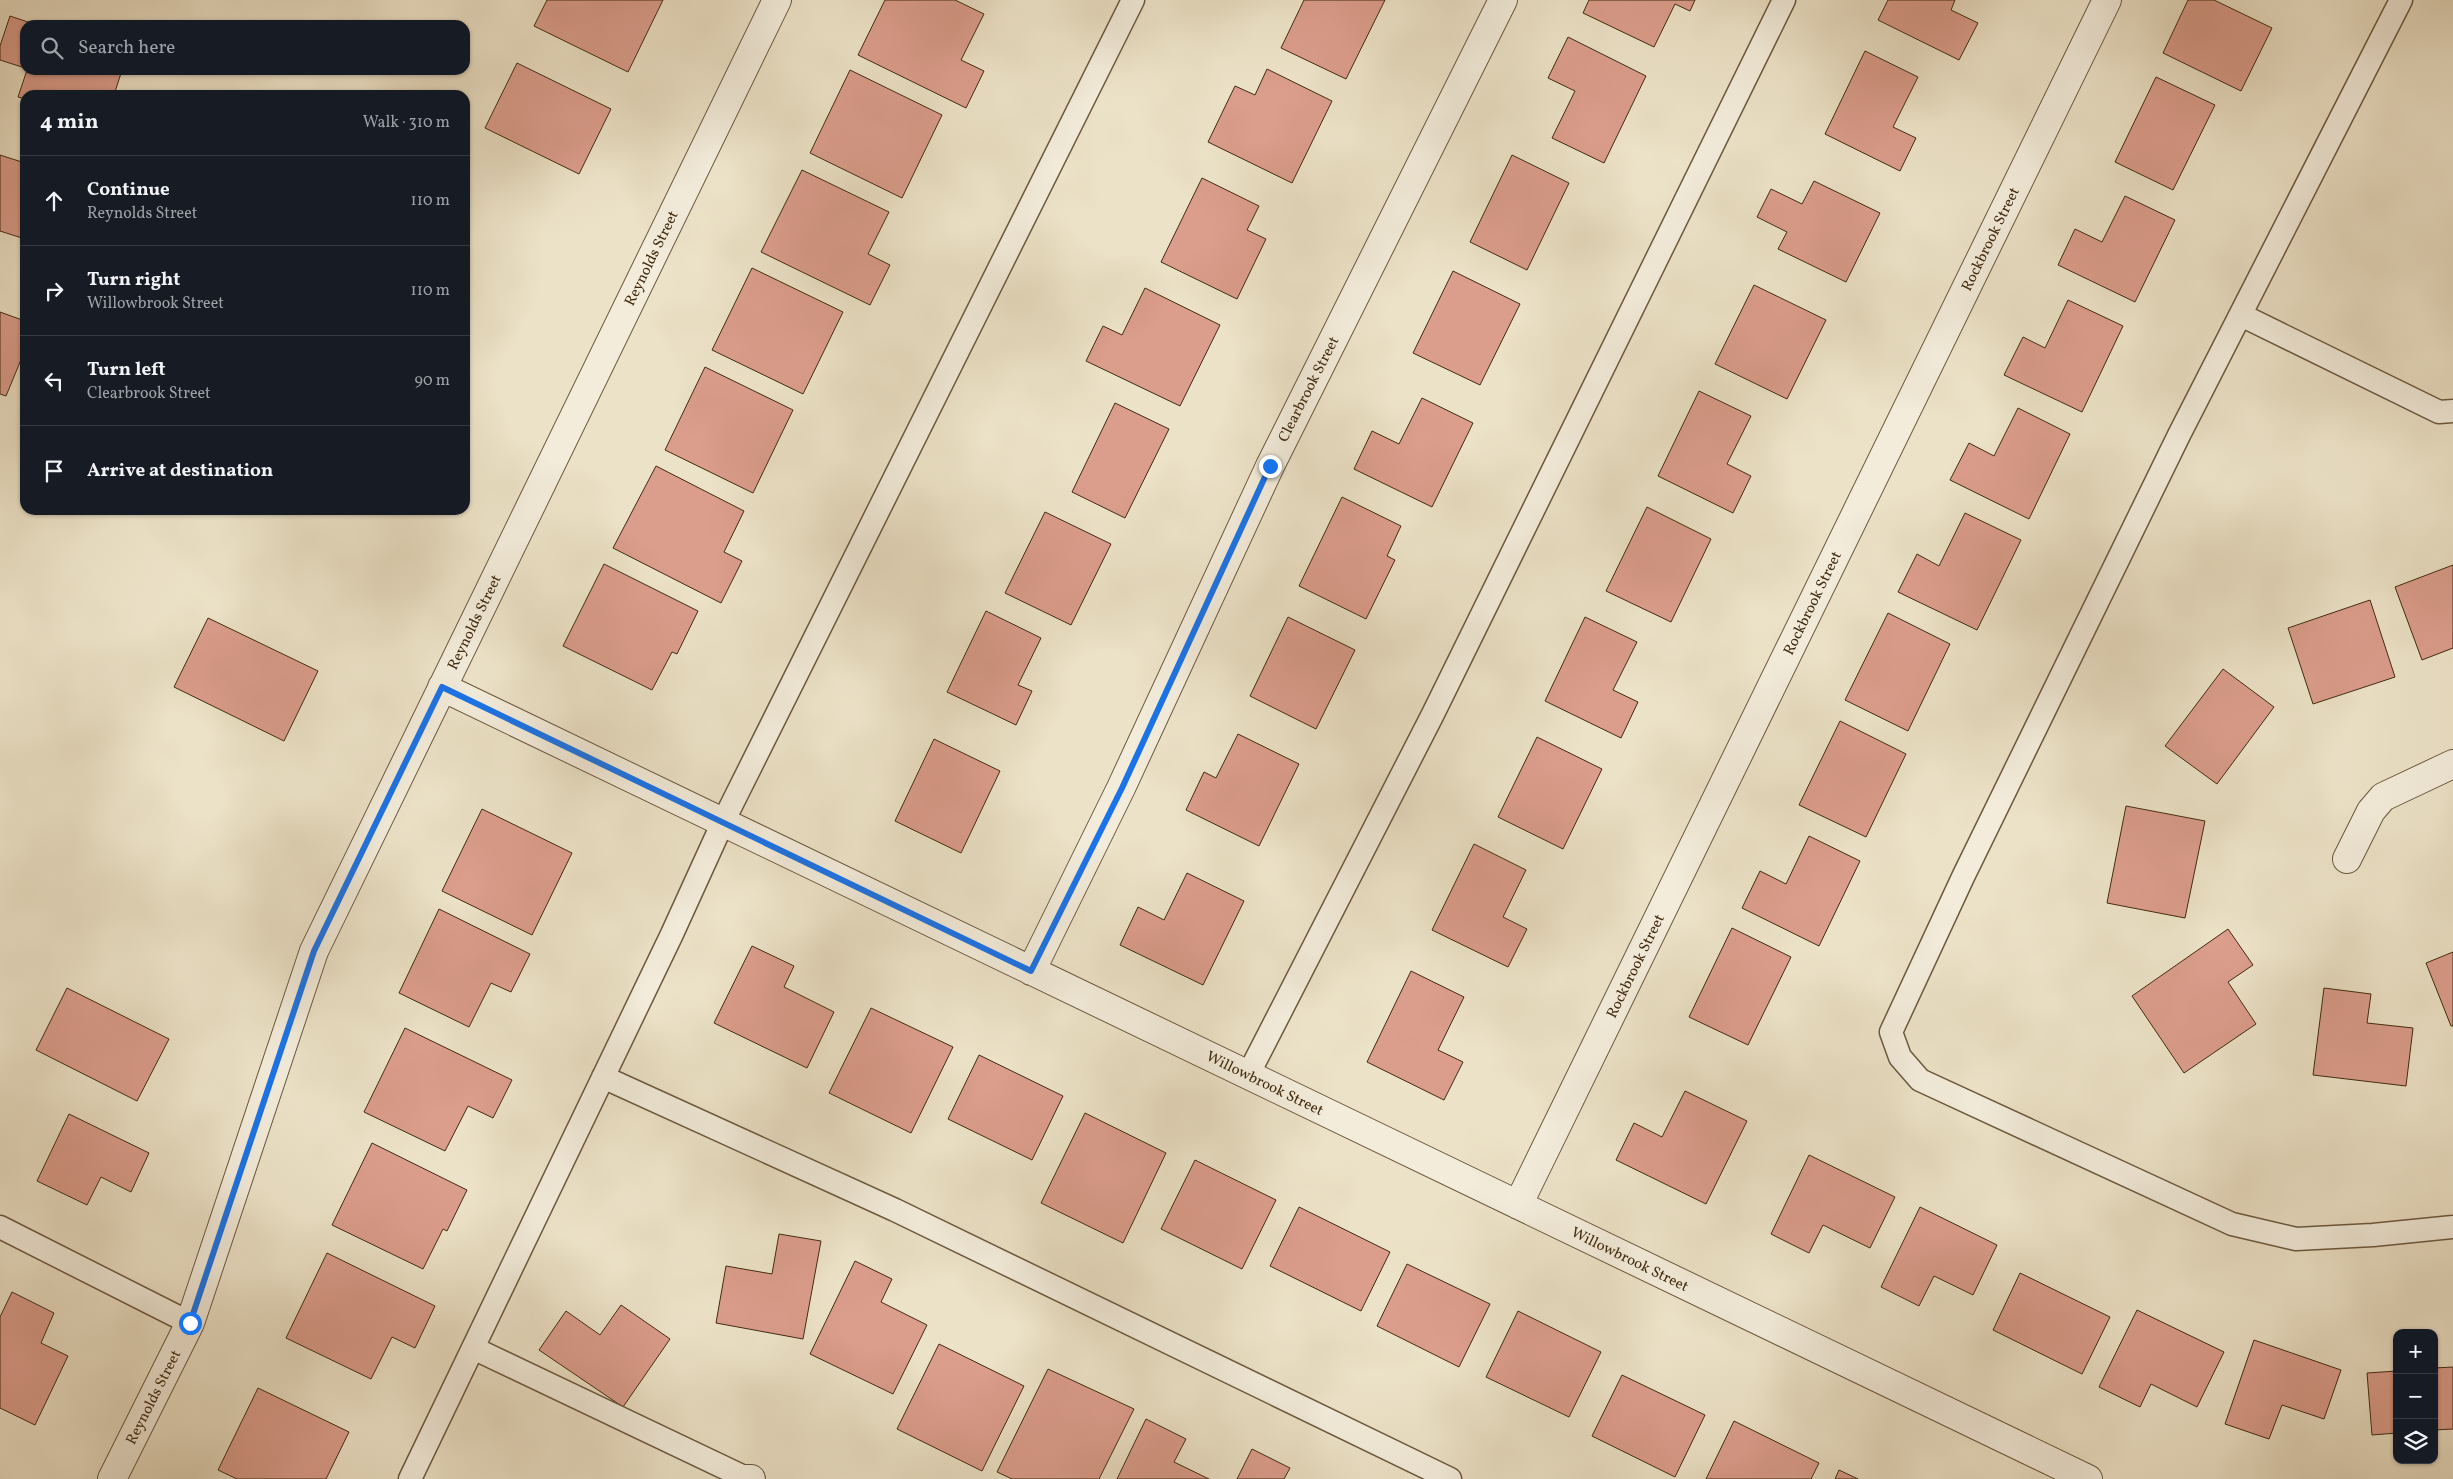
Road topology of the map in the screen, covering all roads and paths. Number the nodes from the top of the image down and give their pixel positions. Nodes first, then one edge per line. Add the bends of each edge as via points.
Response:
1 (777, 0) edge
2 (1133, 0) edge
3 (1503, 0) edge
4 (1784, 0) edge
5 (2107, 0) edge
6 (2401, 0) edge
7 (2241, 316) junction
8 (2453, 411) edge
9 (442, 687) junction
10 (2453, 764) edge
11 (723, 822) junction
12 (2347, 859) dead end
13 (1031, 971) junction
14 (1248, 1075) junction
15 (603, 1077) junction
16 (1518, 1205) junction
17 (0, 1227) edge
18 (2453, 1228) edge
19 (190, 1323) junction
20 (473, 1348) junction
21 (112, 1479) edge
22 (410, 1479) edge
23 (746, 1479) edge
24 (752, 1479) edge
25 (1450, 1479) edge
26 (2088, 1479) edge

1 - 9 street, Reynolds Street
2 - 11 lane
3 - 13 street, Clearbrook Street via 1270,466 1122,788
4 - 14 lane via 1433,714
5 - 16 street, Rockbrook Street
6 - 7 lane
7 - 8 lane via 2439,412
7 - 18 lane via 2179,435 1891,1032 1900,1058 1920,1080 2232,1224 2296,1239
9 - 11 street, Willowbrook Street
9 - 19 street, Reynolds Street via 314,951
10 - 12 street via 2382,798 2371,811
11 - 13 street, Willowbrook Street
11 - 15 lane
13 - 14 street, Willowbrook Street
14 - 16 street, Willowbrook Street
15 - 20 lane
15 - 25 lane via 895,1210
16 - 26 street, Willowbrook Street
17 - 19 lane
19 - 21 street, Reynolds Street
20 - 22 lane
20 - 23 lane
23 - 24 street

